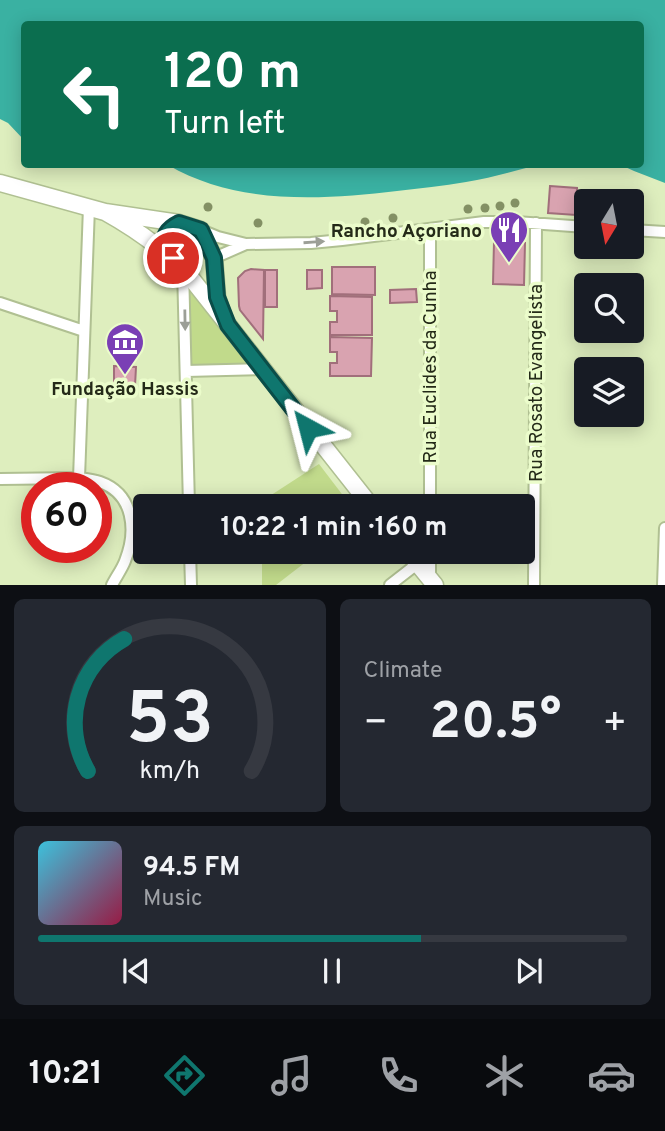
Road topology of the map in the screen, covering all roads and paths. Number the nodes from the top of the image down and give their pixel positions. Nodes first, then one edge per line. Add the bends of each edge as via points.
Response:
1 (0, 183) edge
2 (97, 209) junction
3 (179, 223) junction
4 (536, 223) junction
5 (574, 226) edge
6 (429, 229) junction
7 (201, 230) junction
8 (644, 231) edge
9 (665, 232) edge
10 (246, 244) junction
11 (162, 249) junction
12 (214, 258) junction
13 (184, 268) junction
14 (0, 303) edge
15 (228, 325) junction
16 (84, 331) junction
17 (261, 369) junction
18 (186, 372) junction
19 (79, 472) edge
20 (0, 479) edge
21 (21, 479) edge
22 (112, 488) edge
23 (189, 494) edge
24 (361, 494) edge
25 (430, 494) edge
26 (665, 528) edge
27 (190, 564) edge
28 (407, 564) edge
29 (417, 564) edge
30 (432, 581) edge
31 (111, 585) edge
32 (191, 585) edge
33 (390, 585) edge
34 (534, 585) edge
35 (663, 585) edge

1 - 2 main road
2 - 3 main road
2 - 11 main road
2 - 16 street
3 - 7 main road
3 - 11 main road via 168,229
4 - 5 street
4 - 6 street
4 - 34 street, Rua Rosato Evangelista
10 -> 6 street via 311,243
6 - 25 street, Rua Euclides da Cunha
7 - 10 street
7 - 12 main road
8 - 9 street
10 - 12 street
11 - 13 main road
12 - 13 main road
12 - 15 main road via 217,297
13 - 15 main road
13 -> 18 street
14 - 16 street
15 - 17 main road
16 - 19 street
17 - 18 street
17 - 24 main road
18 - 23 street
20 - 21 street
22 - 31 street via 127,503 132,520 125,562
26 - 35 street
27 - 32 street
28 - 33 street
29 - 30 main road

